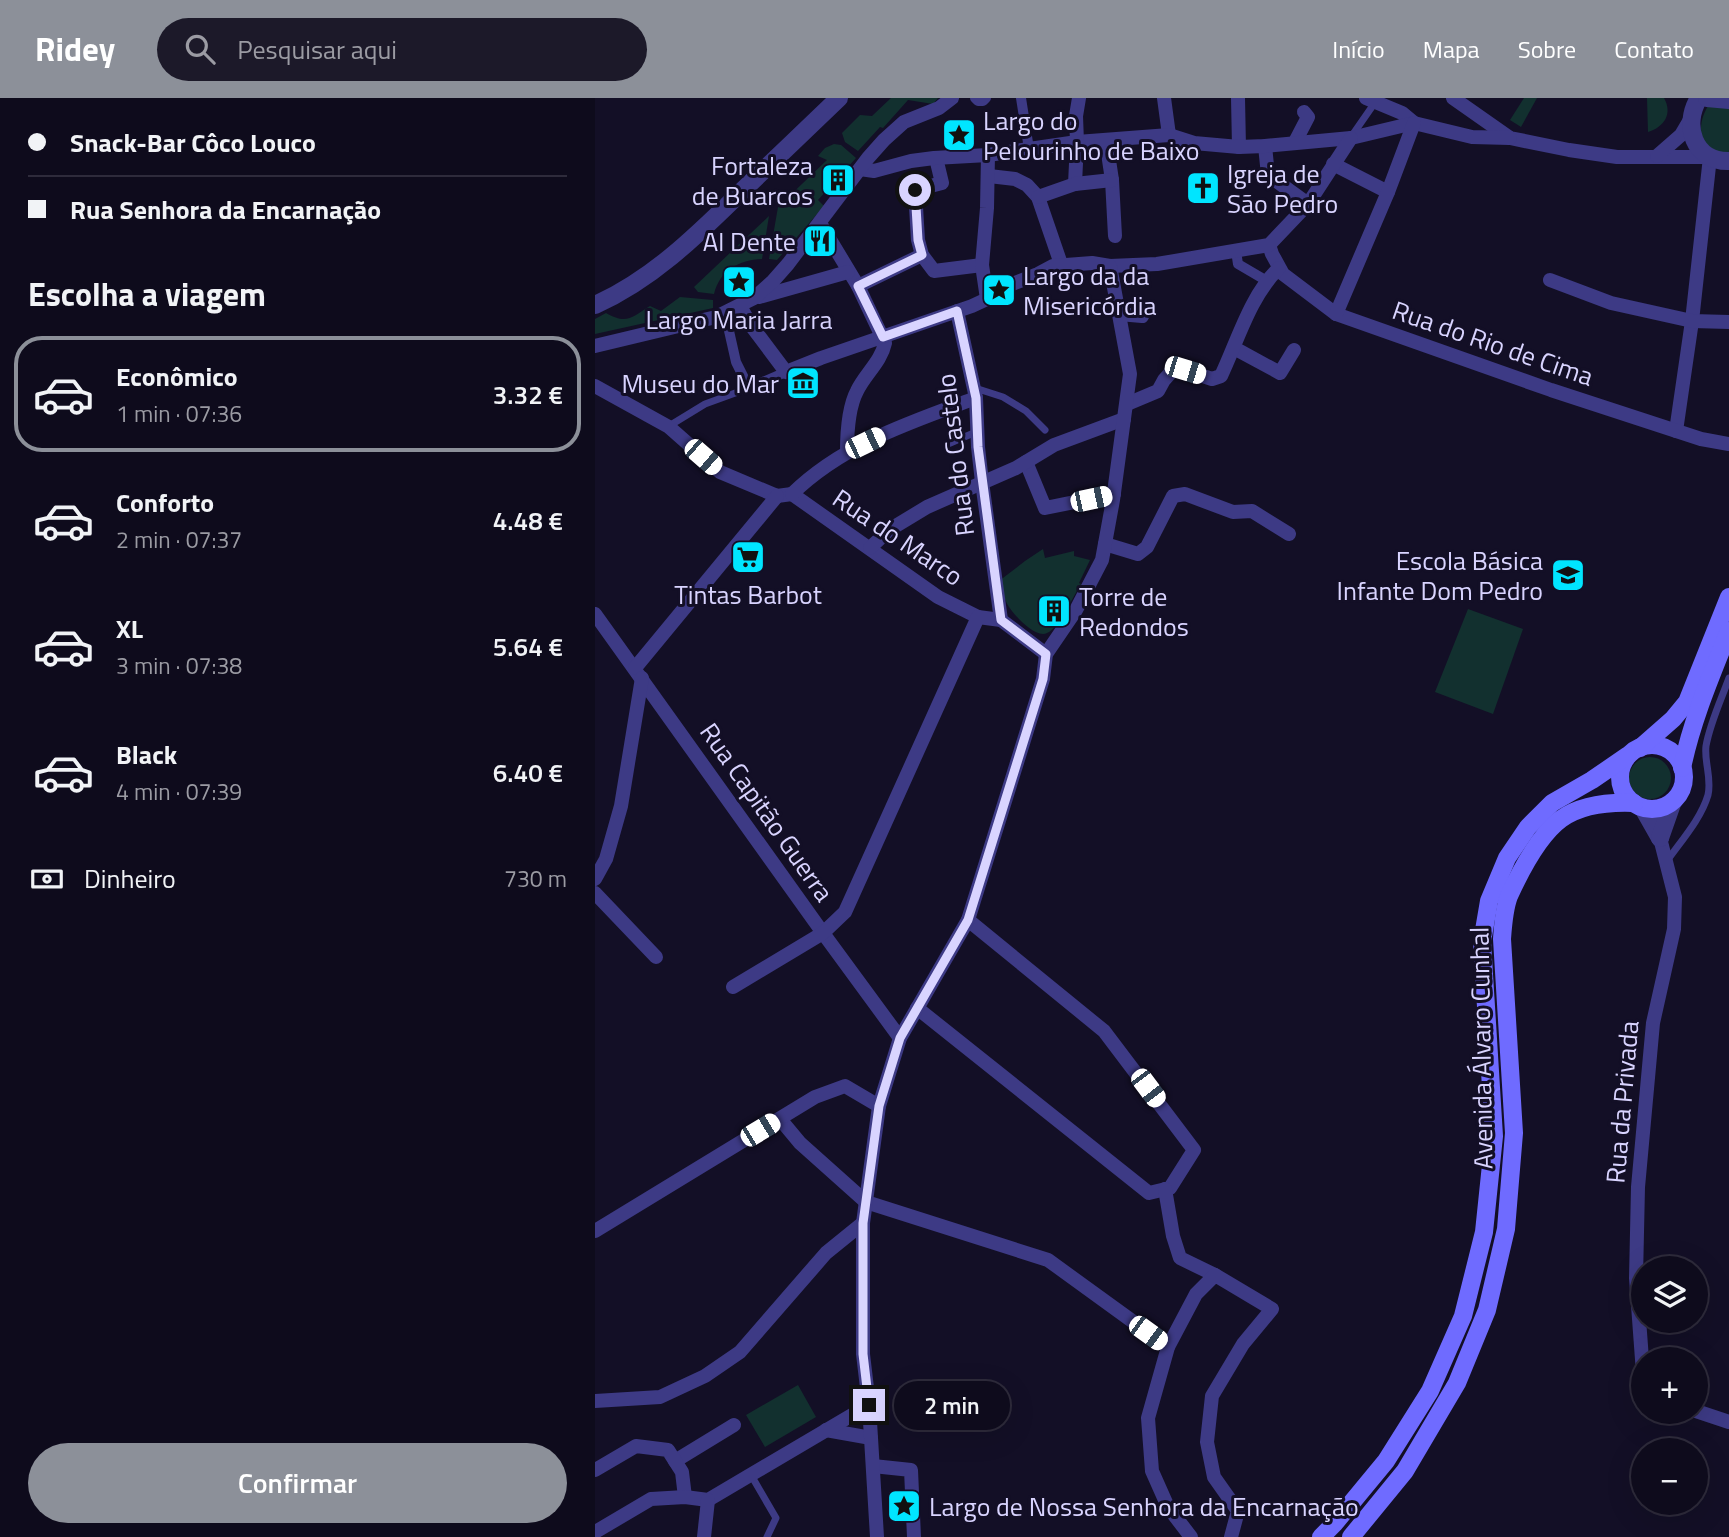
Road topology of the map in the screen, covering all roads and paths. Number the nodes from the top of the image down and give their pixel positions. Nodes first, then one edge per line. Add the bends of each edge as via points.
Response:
1 (839, 98) edge
2 (952, 98) edge
3 (975, 98) edge
4 (986, 98) edge
5 (1021, 98) edge
6 (1079, 98) edge
7 (1164, 98) edge
8 (1238, 98) edge
9 (1453, 98) edge
10 (1699, 98) edge
11 (1707, 98) edge
12 (1373, 99) edge
13 (1679, 99) edge
14 (1729, 100) edge
15 (1304, 112) dead end
16 (1691, 118) junction
17 (1414, 123) junction
18 (1169, 135) junction
19 (1351, 138) junction
20 (1510, 138) junction
21 (1106, 140) junction
22 (1077, 142) junction
23 (1295, 142) junction
24 (1265, 146) junction
25 (1239, 148) junction
26 (1029, 149) junction
27 (988, 155) junction
28 (1657, 156) junction
29 (1710, 157) junction
30 (936, 158) junction
31 (1729, 161) edge
32 (1333, 164) junction
33 (860, 169) junction
34 (989, 176) junction
35 (1112, 180) junction
36 (1075, 184) junction
37 (1388, 192) junction
38 (1038, 198) junction
39 (1308, 204) junction
40 (820, 223) junction
41 (1115, 236) dead end
42 (1269, 245) junction
43 (922, 255) junction
44 (1237, 257) junction
45 (1061, 264) junction
46 (982, 265) junction
47 (1110, 266) junction
48 (1279, 268) junction
49 (848, 272) junction
50 (1550, 280) dead end
51 (1267, 281) junction
52 (858, 286) junction
53 (754, 298) junction
54 (987, 299) junction
55 (595, 305) edge
56 (740, 306) junction
57 (1143, 307) dead end
58 (957, 311) junction
59 (725, 313) junction
60 (1119, 314) junction
61 (1336, 314) junction
62 (1692, 321) junction
63 (1729, 322) edge
64 (883, 337) junction
65 (595, 346) edge
66 (1234, 348) junction
67 (1294, 350) dead end
68 (786, 372) junction
69 (595, 386) edge
70 (749, 388) junction
71 (975, 393) junction
72 (1125, 411) junction
73 (669, 427) junction
74 (1045, 430) dead end
75 (1677, 431) junction
76 (977, 432) junction
77 (948, 444) dead end
78 (1729, 444) edge
79 (846, 452) junction
80 (1027, 462) junction
81 (982, 482) junction
82 (1114, 494) junction
83 (784, 495) junction
84 (1289, 534) dead end
85 (1105, 544) junction
86 (870, 548) junction
87 (1729, 597) edge
88 (595, 614) edge
89 (978, 617) junction
90 (1001, 620) junction
91 (1729, 631) edge
92 (1046, 654) junction
93 (639, 673) junction
94 (1729, 678) edge
95 (1634, 752) junction
96 (1682, 768) junction
97 (1673, 801) junction
98 (1638, 806) junction
99 (1660, 838) junction
100 (1667, 861) junction
101 (595, 879) edge
102 (595, 893) edge
103 (968, 920) junction
104 (823, 933) junction
105 (656, 957) dead end
106 (733, 987) dead end
107 (917, 1008) junction
108 (900, 1038) junction
109 (879, 1106) junction
110 (780, 1118) junction
111 (1165, 1189) junction
112 (866, 1202) junction
113 (863, 1223) junction
114 (595, 1231) edge
115 (1215, 1275) junction
116 (1641, 1347) edge
117 (1168, 1348) junction
118 (595, 1401) edge
119 (869, 1405) junction
120 (1708, 1415) edge
121 (1729, 1422) edge
122 (734, 1425) dead end
123 (826, 1430) junction
124 (871, 1438) junction
125 (675, 1461) junction
126 (873, 1466) junction
127 (595, 1470) edge
128 (751, 1475) junction
129 (685, 1497) junction
130 (708, 1500) junction
131 (595, 1532) edge
132 (704, 1537) edge
133 (767, 1537) edge
134 (877, 1537) edge
135 (914, 1537) edge
136 (1191, 1537) edge
137 (1231, 1537) edge
138 (1321, 1537) edge
139 (1351, 1537) edge

1 - 55 street via 689,243 627,290
2 - 33 street via 904,122
3 - 4 street
5 - 26 street
6 - 22 street
7 - 18 street
8 - 25 street
9 - 20 street
10 - 16 street
11 - 14 street
12 - 17 street
12 - 19 lane
13 - 16 street
15 - 23 street via 1308,117
16 - 28 street via 1681,135
16 - 29 street via 1695,141
17 - 19 street
17 - 20 street via 1472,137
17 - 37 street
18 - 21 street
18 - 25 street via 1194,144
19 - 23 street
19 - 32 street
20 - 28 street via 1617,157
21 - 22 street
21 - 35 street
22 - 26 street
22 - 36 street
23 - 24 street
24 - 25 street
24 - 39 street via 1268,176
26 - 27 street
27 - 30 street
27 - 34 street
28 - 29 street
29 - 31 street
29 - 62 street
30 - 33 street via 874,171
30 - 43 street via 942,183 915,190
32 - 37 street
32 - 39 street
33 - 40 street
34 - 38 street via 1015,179
34 - 46 street
35 - 36 street
35 - 41 street
36 - 38 street
37 - 61 street
38 - 45 street
39 - 42 street
40 - 49 street
40 - 53 street
42 - 44 street
42 - 48 street, Rua do Rio de Cima
43 - 46 street via 934,271
43 - 52 street
44 - 47 street
44 - 51 street
45 - 47 street
45 - 54 street via 997,290
46 - 54 street
47 - 60 street
48 - 51 street
48 - 61 street, Rua do Rio de Cima
49 - 52 street
49 - 53 street
50 - 62 street via 1611,303
51 - 66 street
52 - 64 street
53 - 56 street
54 - 58 street
56 - 59 street
56 - 68 street
57 - 60 street via 1142,316
58 - 64 street
58 - 71 street, Rua do Castelo
59 - 65 street
59 - 70 street via 737,362
60 - 72 street via 1130,374
61 - 75 street, Rua do Rio de Cima
62 - 63 street
62 - 75 street
64 - 68 street
64 - 79 street via 884,351 852,405
66 - 67 street via 1280,373
66 - 72 street via 1221,376 1212,379 1173,370 1158,391
68 - 70 street
69 - 73 street, Rua do Marco
70 - 73 lane via 705,404
71 - 74 lane via 1003,397
71 - 76 street, Rua do Castelo
71 - 79 street
72 - 80 street
72 - 82 street
73 - 83 street, Rua do Marco via 720,472
75 - 78 street, Rua do Rio de Cima
76 - 77 lane
76 - 81 street, Rua do Castelo
79 - 83 street
80 - 81 street
80 - 82 street via 1045,508
81 - 86 street via 908,518
81 - 90 street, Rua do Castelo
82 - 85 street
83 - 86 street, Rua do Marco
83 - 93 street
84 - 85 street via 1252,511 1233,512 1185,494 1173,496 1147,547 1138,554
85 - 92 street via 1102,560 1076,610
86 - 89 street, Rua do Marco via 938,597
87 - 95 main road, Avenida Álvaro Cunhal via 1687,702
88 - 93 street, Rua Capitão Guerra
89 - 90 street, Rua do Marco
89 - 104 street via 845,912
90 - 92 street
91 - 96 main road via 1704,693
92 - 103 street via 1043,679
93 - 101 street via 621,806 606,859
93 - 104 street, Rua Capitão Guerra
94 - 100 lane via 1706,749 1708,796
95 - 96 main road via 1645,746 1666,748
95 - 98 main road via 1622,765 1620,776 1626,796
95 - 138 main road, Avenida Álvaro Cunhal via 1552,803 1528,827 1507,858 1489,901 1482,942 1493,1136 1483,1233 1463,1316 1430,1391 1387,1461
96 - 97 main road via 1683,783
97 - 98 main road via 1654,809
97 - 99 street
98 - 99 street
98 - 139 main road, Avenida Álvaro Cunhal via 1593,805 1561,819 1541,840 1509,897 1502,939 1514,1133 1506,1229 1487,1310 1457,1383 1405,1471
99 - 100 street, Rua da Privada
100 - 116 street, Rua da Privada via 1675,897 1674,929 1653,1023 1638,1187 1636,1278
102 - 105 street
103 - 107 street
103 - 111 street via 1104,1031 1194,1150
104 - 106 street
104 - 108 street, Rua Capitão Guerra
107 - 108 street
107 - 111 street via 1149,1193
108 - 109 street
109 - 110 street via 845,1086
109 - 112 street
110 - 112 street via 800,1143
110 - 114 street
111 - 115 street via 1180,1258
112 - 113 street
112 - 117 street via 1048,1260
113 - 118 street via 826,1254 740,1352 705,1376 660,1397
113 - 119 street via 863,1354
115 - 117 street via 1196,1294
115 - 137 street via 1272,1309 1243,1344 1212,1395 1207,1442 1214,1477 1238,1511
117 - 136 street via 1148,1418 1152,1471 1168,1507
119 - 123 street
119 - 124 street
120 - 121 street
122 - 125 street
123 - 124 street
123 - 128 street
124 - 126 street
125 - 127 street via 668,1450 636,1446
125 - 129 street via 683,1472
126 - 134 street
126 - 135 street via 911,1470
128 - 130 street
128 - 133 lane via 776,1518
129 - 130 street
129 - 131 street via 651,1499
130 - 132 street

